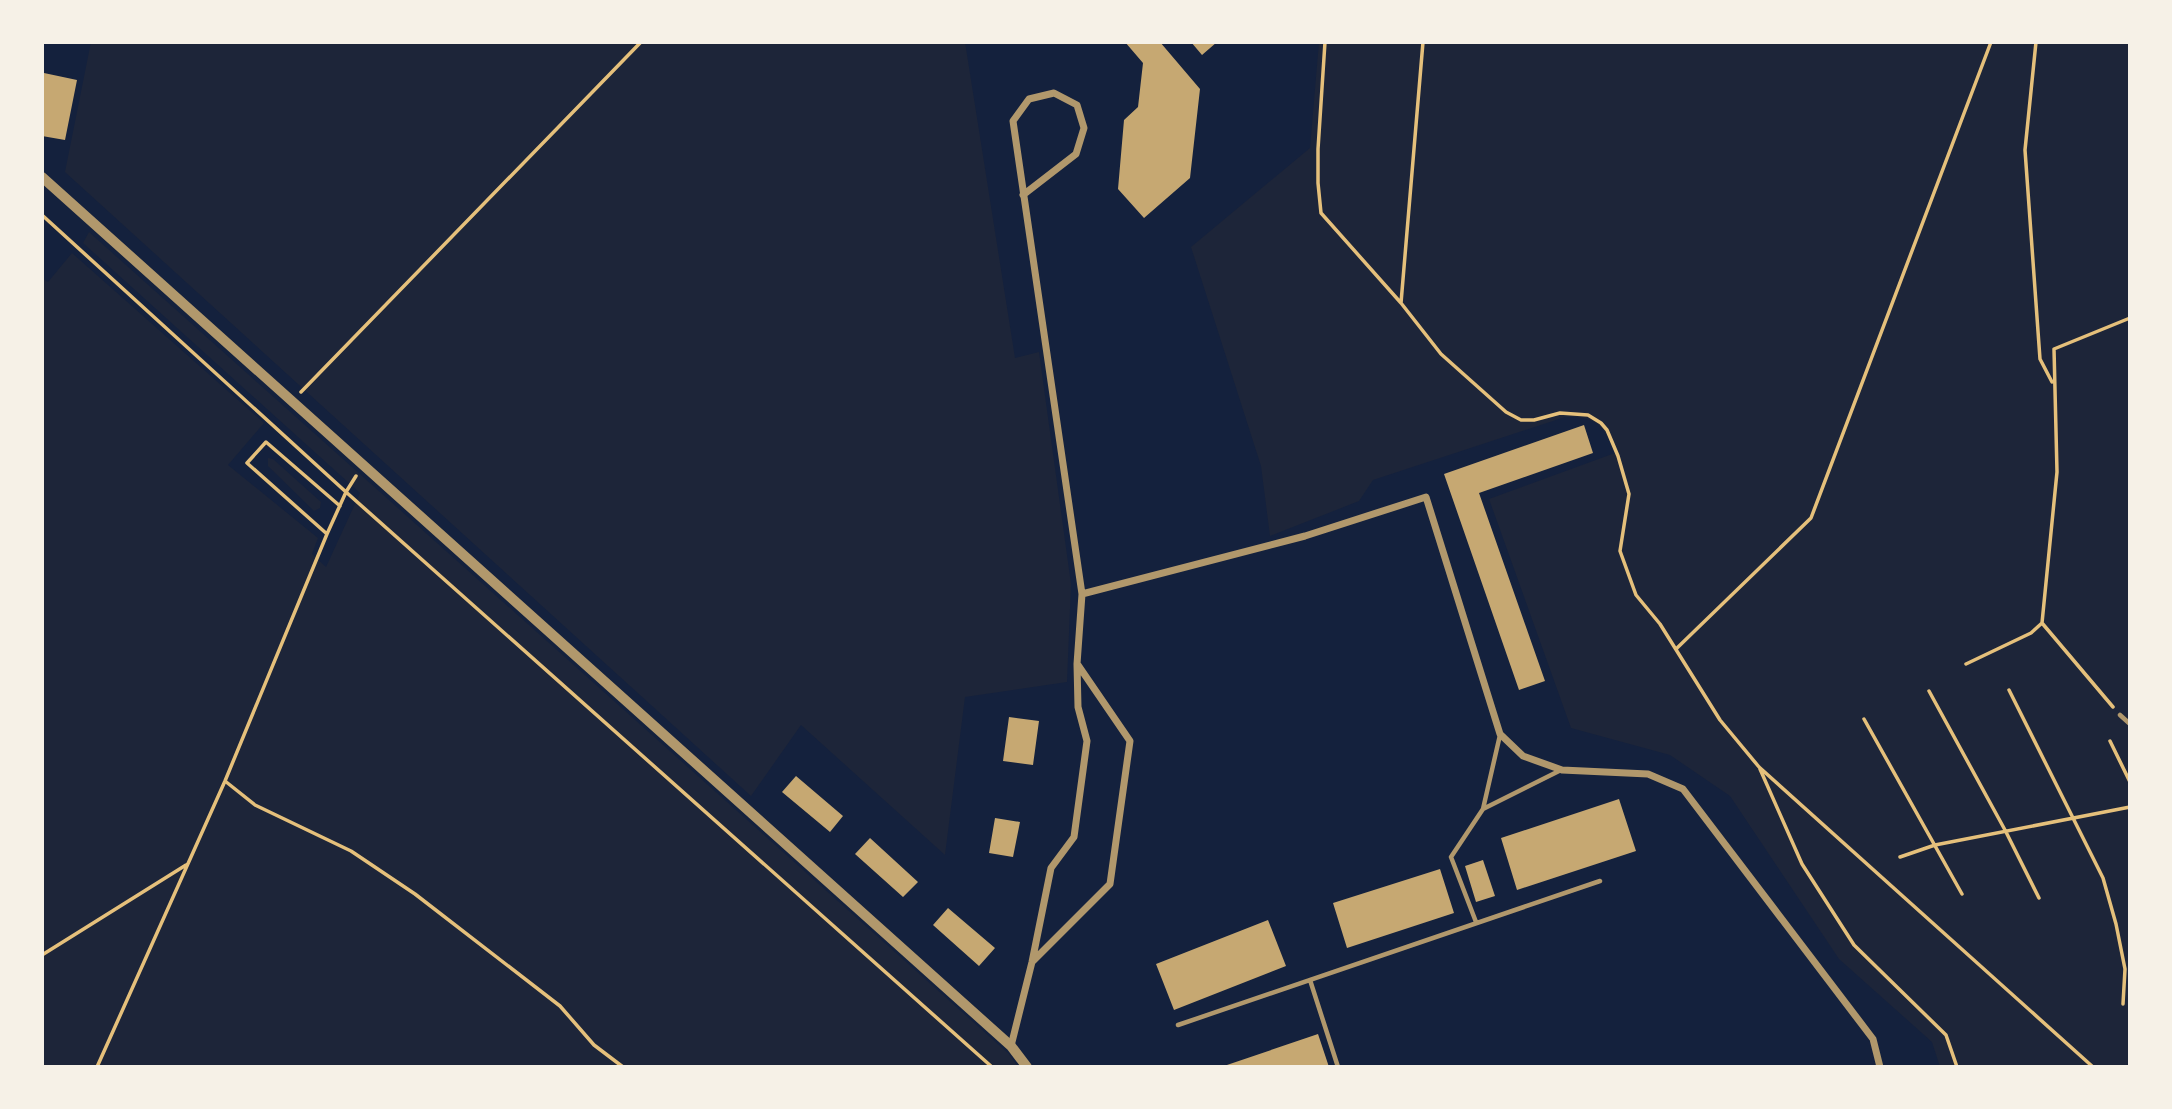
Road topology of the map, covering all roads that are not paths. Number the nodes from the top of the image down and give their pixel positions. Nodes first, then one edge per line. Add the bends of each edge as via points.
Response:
1 (42, 177) edge
2 (1023, 195) junction
3 (1082, 594) junction
4 (1077, 664) junction
5 (2120, 715) road end
6 (2130, 724) edge
7 (1500, 734) junction
8 (1562, 770) junction
9 (1483, 809) junction
10 (1600, 881) dead end
11 (1476, 922) junction
12 (1032, 962) junction
13 (1310, 980) junction
14 (1178, 1024) dead end
15 (1011, 1046) junction
16 (1027, 1067) edge
17 (1338, 1067) edge
18 (1880, 1067) edge

1 - 15 street
2 - 2 street via 1076,154 1084,128 1077,106 1054,93 1029,99 1013,121
2 - 3 street
3 - 4 street
3 - 7 street via 1305,536 1426,497
4 - 12 street via 1078,707 1087,741 1074,837 1051,868
4 - 12 street via 1130,741 1110,884
5 - 6 lane
7 - 8 street via 1523,756
7 - 9 lane
8 - 9 lane
8 - 18 street via 1648,774 1683,789 1873,1039
9 - 11 lane via 1451,857
10 - 11 lane
11 - 13 lane
12 - 15 street
13 - 14 lane
13 - 17 lane
15 - 16 street

